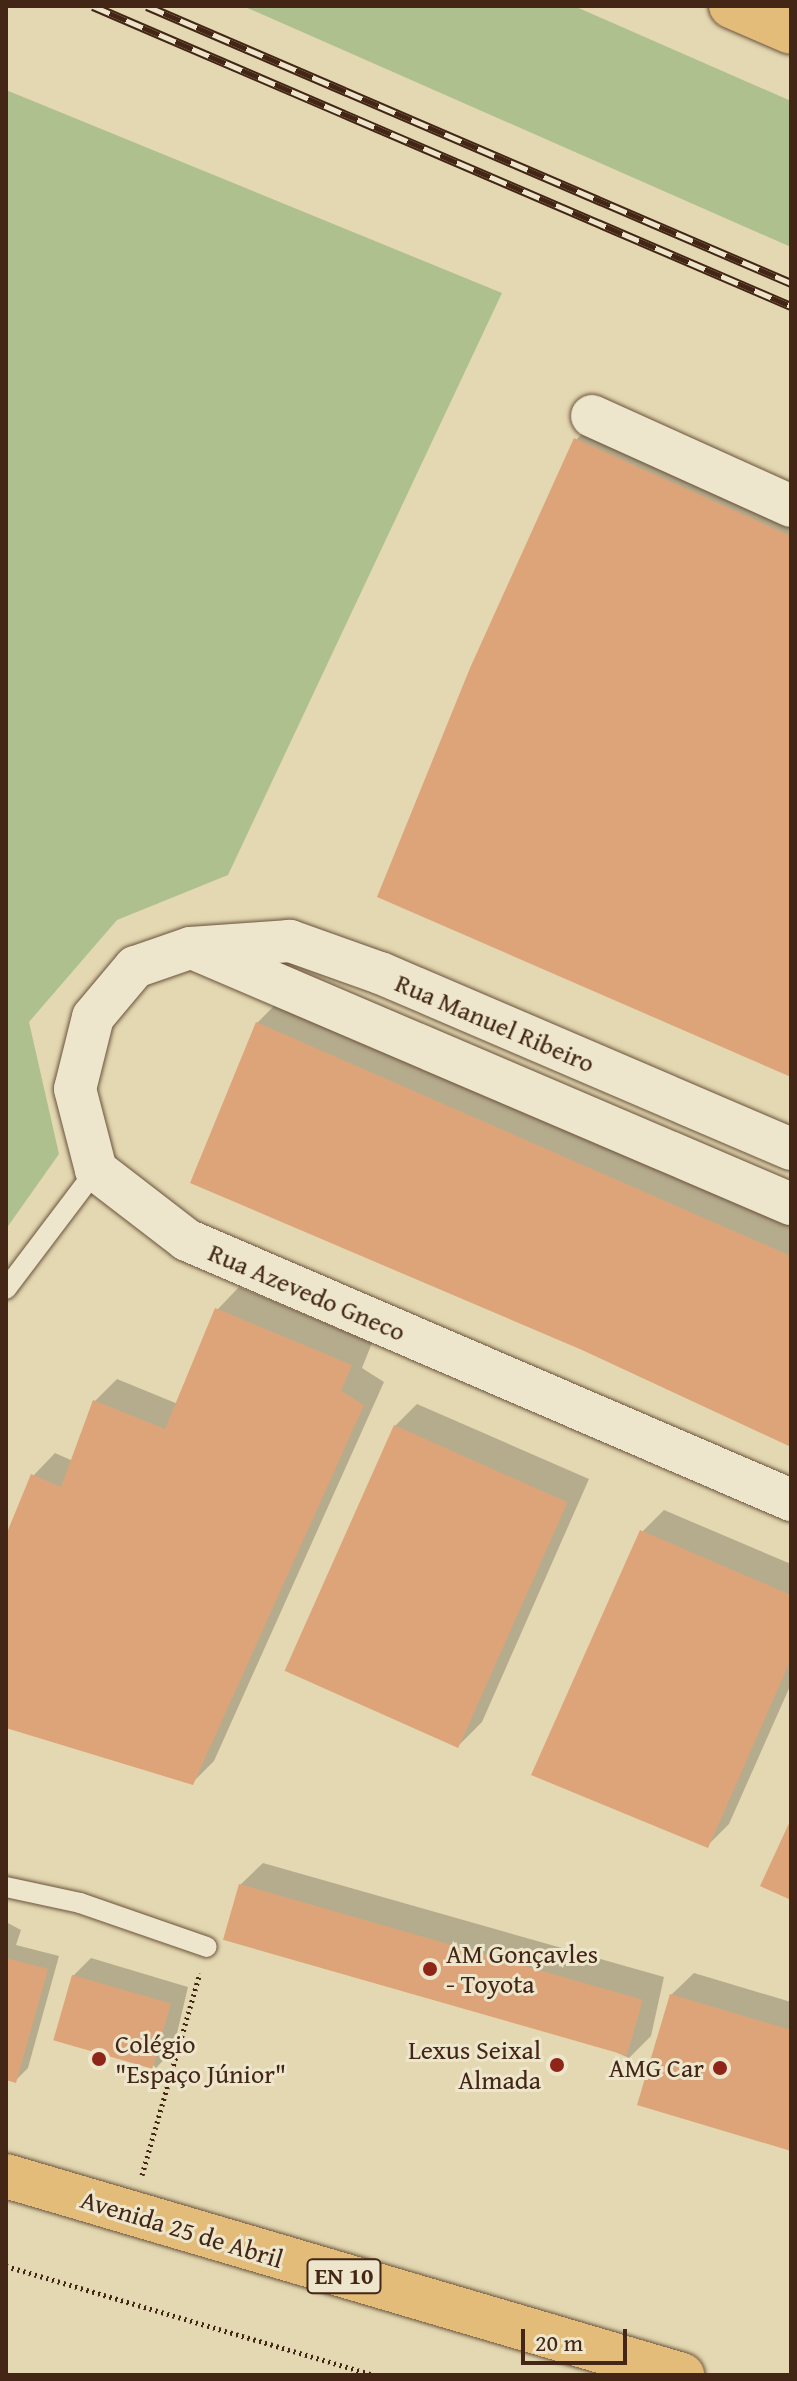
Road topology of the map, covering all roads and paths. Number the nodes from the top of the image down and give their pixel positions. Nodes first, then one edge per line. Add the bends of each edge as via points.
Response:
1 (731, 6) edge
2 (791, 32) edge
3 (592, 416) dead end
4 (791, 506) edge
5 (190, 948) junction
6 (791, 1149) edge
7 (96, 1170) junction
8 (791, 1204) edge
9 (6, 1289) edge
10 (791, 1500) edge
11 (6, 1887) edge
12 (207, 1947) joint
13 (6, 2176) edge
14 (130, 2214) junction
15 (6, 2266) edge
16 (374, 2375) edge
17 (682, 2375) edge

1 - 2 main road
3 - 4 street
5 - 6 street, Rua Manuel Ribeiro via 290,941 380,973
5 - 7 street via 135,967 93,1017 75,1089
5 - 8 street
7 - 9 lane
7 - 10 street, Rua Azevedo Gneco via 187,1240
11 - 12 lane via 80,1903
12 - 14 path
13 - 14 main road, Avenida 25 de Abril / EN 10
14 - 17 main road, Avenida 25 de Abril / EN 10
15 - 16 path

